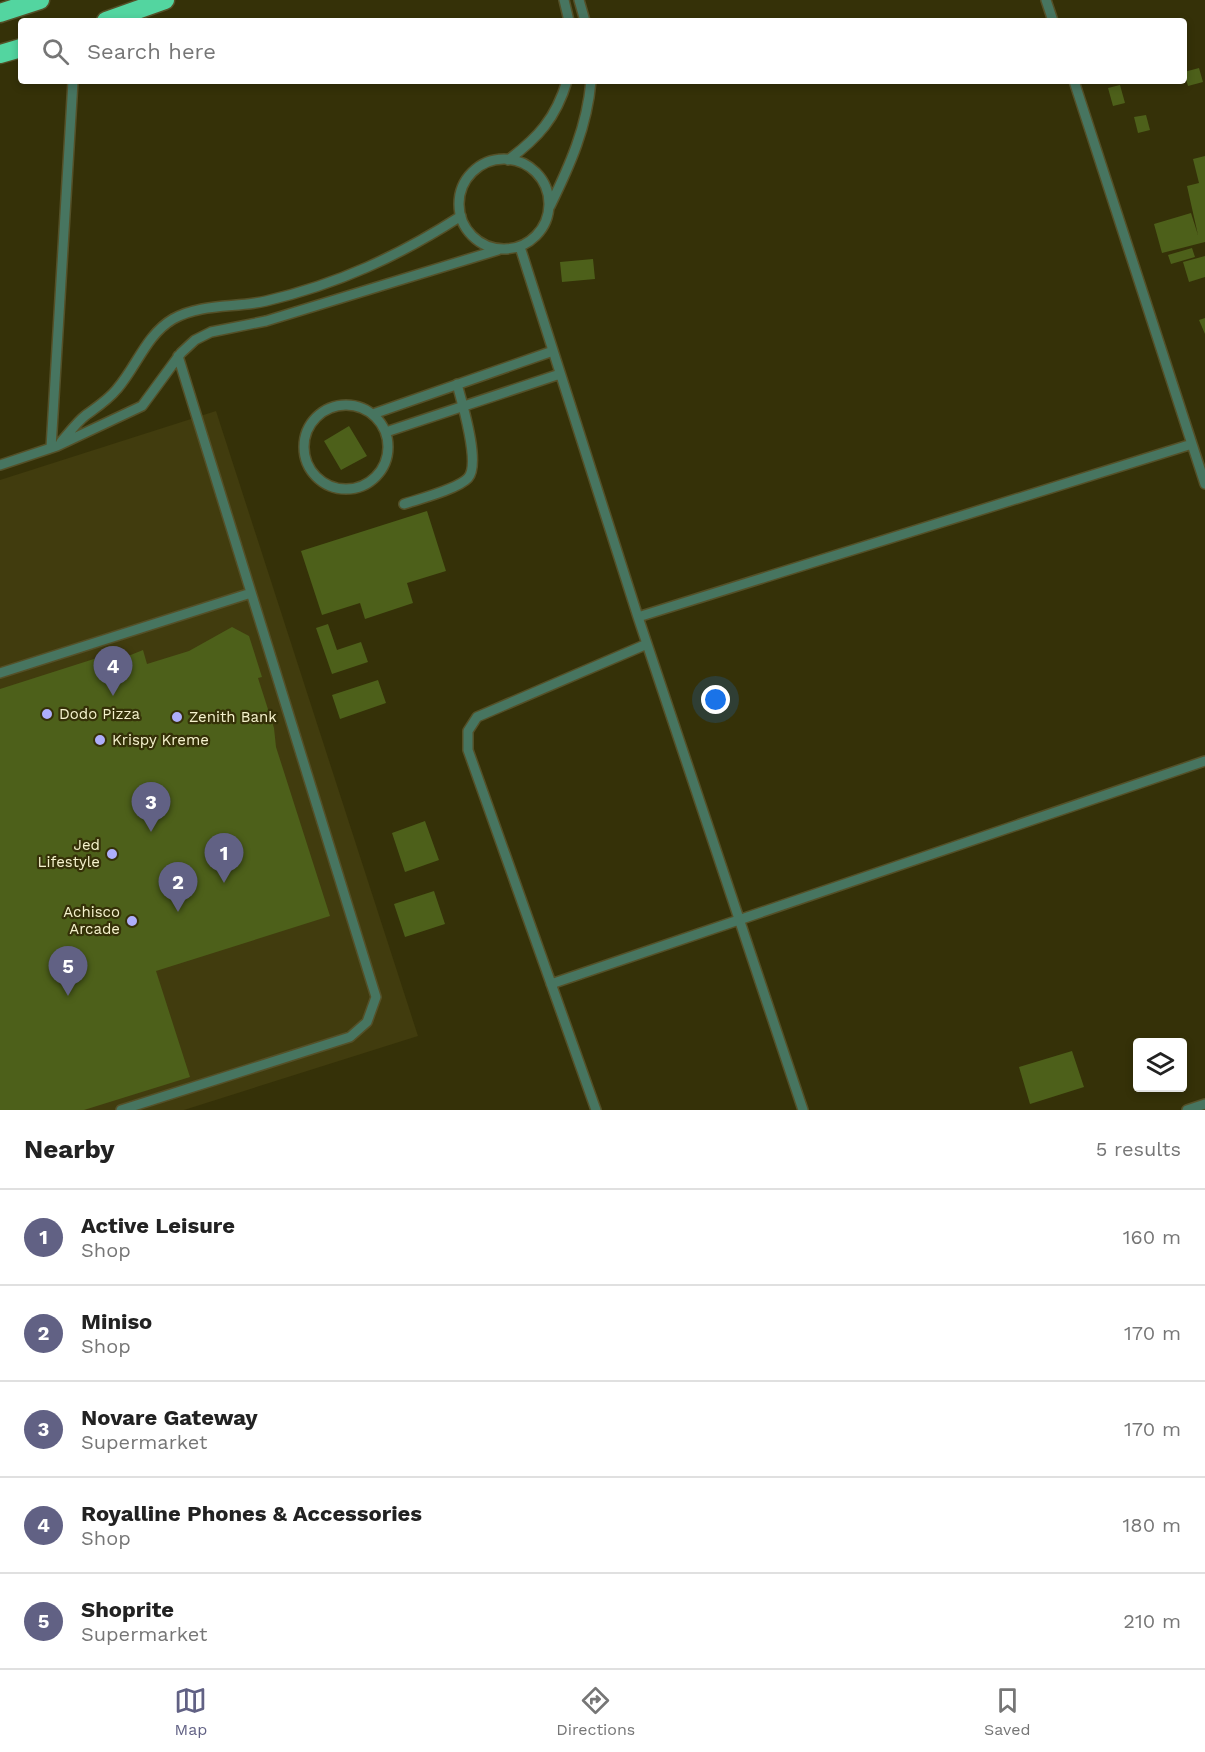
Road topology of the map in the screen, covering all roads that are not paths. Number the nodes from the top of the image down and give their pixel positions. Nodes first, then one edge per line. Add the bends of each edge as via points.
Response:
1 (40, 0) edge
2 (165, 0) edge
3 (564, 0) edge
4 (579, 0) edge
5 (1046, 0) edge
6 (0, 13) edge
7 (114, 18) edge
8 (568, 18) edge
9 (584, 18) edge
10 (1052, 18) edge
11 (18, 49) edge
12 (0, 54) edge
13 (73, 84) edge
14 (566, 84) edge
15 (591, 84) edge
16 (1075, 84) edge
17 (508, 160) junction
18 (550, 206) junction
19 (461, 216) junction
20 (520, 247) junction
21 (498, 250) junction
22 (553, 351) junction
23 (178, 356) junction
24 (560, 374) junction
25 (457, 384) junction
26 (463, 407) junction
27 (373, 414) junction
28 (386, 432) junction
29 (1192, 444) junction
30 (54, 447) junction
31 (0, 465) edge
32 (1205, 484) edge
33 (404, 504) dead end
34 (251, 593) junction
35 (638, 617) junction
36 (647, 644) junction
37 (0, 674) edge
38 (1205, 761) edge
39 (741, 921) junction
40 (551, 984) junction
41 (1205, 1104) edge
42 (121, 1110) edge
43 (596, 1110) edge
44 (803, 1110) edge
45 (1187, 1110) edge

1 - 6 highway
2 - 7 highway
3 - 8 lane
4 - 9 lane
5 - 10 lane
11 - 12 highway
13 - 30 lane
14 - 17 lane via 552,120 534,141
15 - 18 lane via 589,109 573,157
16 - 29 lane
17 - 18 lane via 530,167 541,178
17 - 19 lane via 487,162 474,170 460,195
18 - 20 lane via 539,234
19 - 21 lane via 471,236
19 - 30 lane via 414,247 371,268 265,302 192,311 173,319 156,332 104,404 84,416
20 - 21 lane
20 - 22 lane
21 - 23 lane via 266,321 211,332
22 - 24 lane
22 - 25 lane
23 - 30 lane via 142,406
23 - 34 lane
24 - 26 lane
24 - 35 lane
25 - 26 lane
25 - 27 lane
26 - 28 lane
26 - 33 lane via 474,460 471,474 463,482
27 - 28 lane
27 - 28 lane via 360,406 332,406 310,424 304,437 304,452 316,477 342,489 369,482 383,466 389,446
29 - 32 lane
29 - 35 lane
30 - 31 lane
34 - 37 lane
34 - 42 lane via 376,997 367,1022 350,1037
35 - 36 lane
36 - 39 lane
36 - 40 lane via 477,717 468,731 468,750
38 - 39 lane
39 - 40 lane
39 - 44 lane
40 - 43 lane
41 - 45 lane

